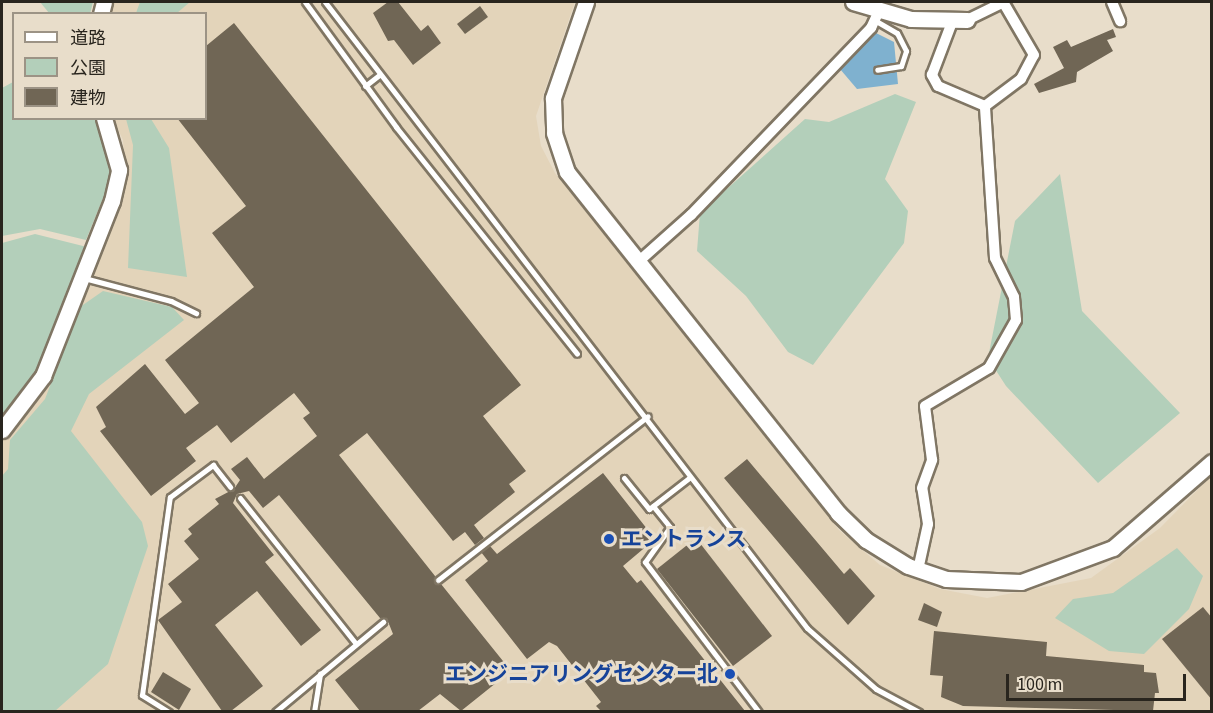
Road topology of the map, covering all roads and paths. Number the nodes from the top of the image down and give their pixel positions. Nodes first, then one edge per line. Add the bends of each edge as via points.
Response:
1 (305, 2) edge
2 (325, 2) edge
3 (586, 2) edge
4 (853, 2) edge
5 (1004, 2) edge
6 (1112, 2) edge
7 (877, 17) junction
8 (959, 21) junction
9 (1120, 21) dead end
10 (877, 70) dead end
11 (379, 75) junction
12 (365, 86) junction
13 (985, 106) junction
14 (105, 120) edge
15 (638, 262) junction
16 (82, 277) junction
17 (196, 314) dead end
18 (577, 354) dead end
19 (648, 416) junction
20 (2, 430) edge
21 (1212, 462) edge
22 (624, 478) dead end
23 (689, 478) junction
24 (230, 487) dead end
25 (240, 498) dead end
26 (653, 506) junction
27 (918, 570) junction
28 (438, 580) dead end
29 (384, 622) dead end
30 (356, 644) junction
31 (320, 673) junction
32 (169, 711) edge
33 (275, 711) edge
34 (314, 711) edge
35 (759, 711) edge
36 (919, 711) edge

1 - 12 lane
2 - 11 lane
3 - 15 street via 555,84 557,147 567,172
4 - 7 street
5 - 8 street
5 - 13 street via 1034,55 1021,79
6 - 9 street
7 - 8 street
7 - 10 lane via 897,33 906,51 901,66
7 - 15 street via 691,215
8 - 13 street via 932,75 938,86
11 - 12 lane
11 - 19 lane
12 - 18 lane
13 - 27 street via 995,258 1014,297 1016,320 989,368 925,406 932,460 922,488 928,524
14 - 16 street via 118,159 117,186
15 - 27 street via 838,513 886,554
16 - 17 lane via 171,301
16 - 20 street via 43,376
19 - 23 lane
19 - 28 lane
21 - 27 street via 1128,538 1064,571 1021,582 983,584
22 - 26 lane via 649,509
23 - 26 lane
23 - 36 lane via 807,628 876,689
24 - 32 lane via 213,465 170,497 142,695
25 - 30 lane
26 - 35 lane via 670,527 645,561
29 - 30 lane
30 - 31 lane
31 - 33 lane
31 - 34 lane

